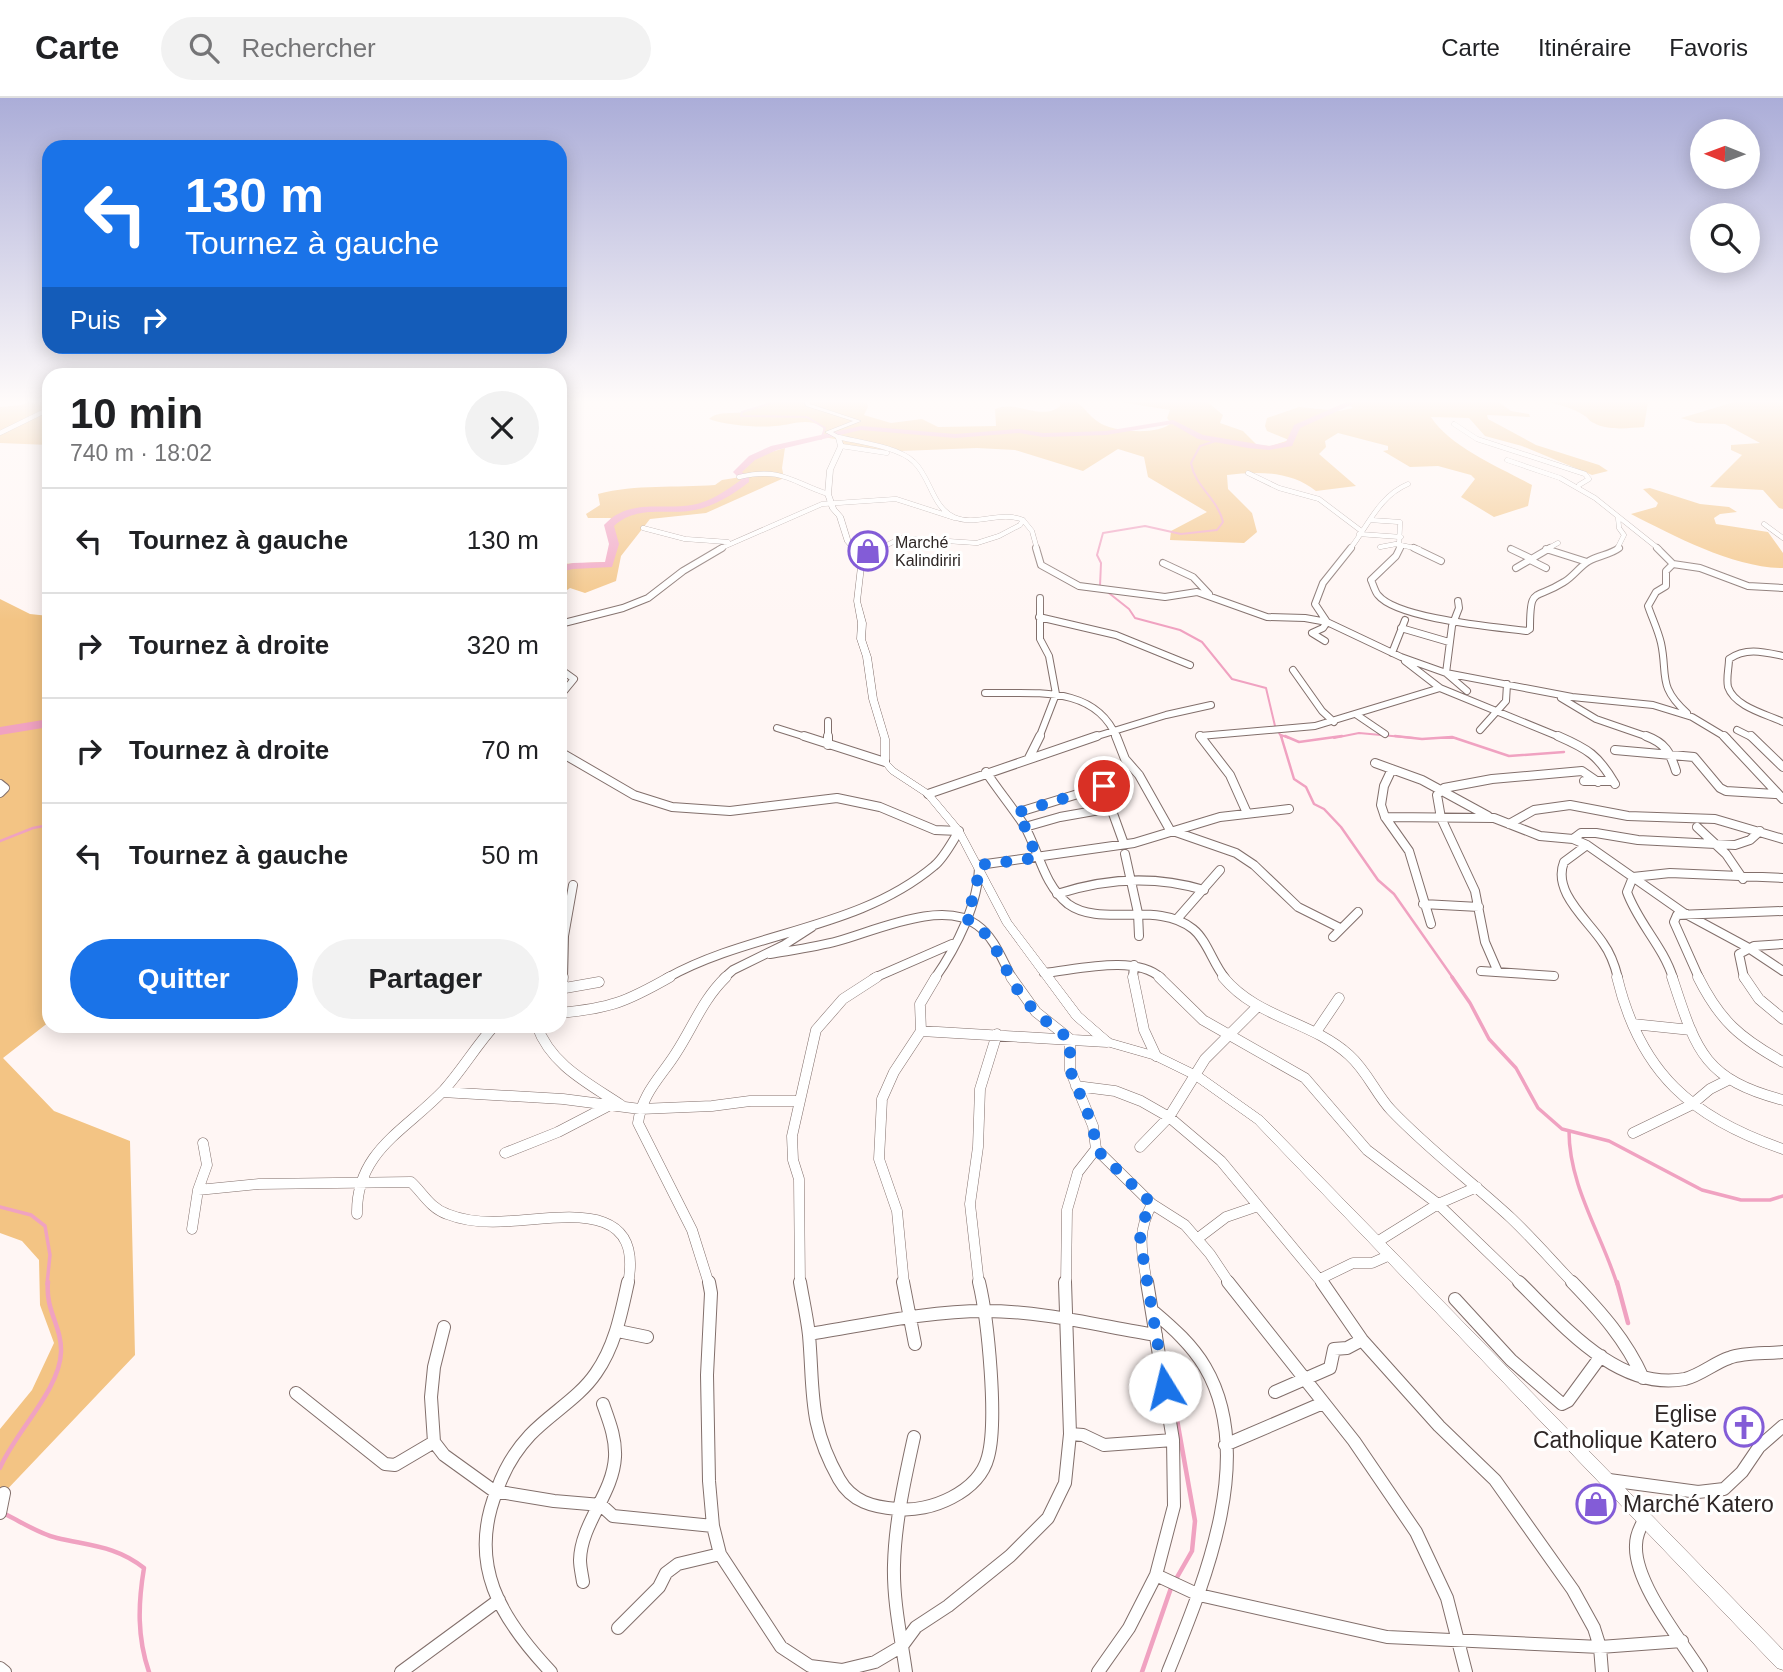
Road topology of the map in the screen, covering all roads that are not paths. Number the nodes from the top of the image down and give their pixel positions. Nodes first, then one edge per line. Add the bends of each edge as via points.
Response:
1 (755, 473) edge
2 (762, 473) edge
3 (830, 473) edge
4 (923, 473) edge
5 (1249, 473) edge
6 (1546, 473) edge
7 (1583, 473) edge
8 (738, 477) dead end
9 (1408, 484) dead end
10 (1579, 488) junction
11 (830, 498) junction
12 (1618, 517) junction
13 (956, 518) junction
14 (1023, 520) junction
15 (1370, 520) junction
16 (1764, 524) dead end
17 (643, 528) dead end
18 (1359, 532) junction
19 (1380, 536) junction
20 (1401, 537) junction
21 (1783, 538) edge
22 (731, 542) junction
23 (1558, 543) dead end
24 (1402, 545) junction
25 (1511, 549) dead end
26 (1546, 549) junction
27 (862, 558) junction
28 (1531, 559) junction
29 (1441, 561) dead end
30 (1587, 562) junction
31 (1163, 563) dead end
32 (1673, 564) junction
33 (1516, 568) dead end
34 (1546, 568) dead end
35 (1783, 589) edge
36 (1209, 594) junction
37 (1040, 598) dead end
38 (1458, 601) dead end
39 (1039, 617) junction
40 (1405, 620) dead end
41 (567, 621) edge
42 (1328, 622) junction
43 (1455, 622) junction
44 (1401, 628) junction
45 (1312, 632) junction
46 (1304, 639) dead end
47 (1325, 641) dead end
48 (1449, 642) junction
49 (1392, 653) junction
50 (1783, 656) edge
51 (1401, 657) junction
52 (1190, 665) dead end
53 (1293, 670) dead end
54 (1446, 673) junction
55 (567, 674) edge
56 (1507, 684) junction
57 (567, 688) edge
58 (1440, 688) junction
59 (1467, 691) dead end
60 (985, 693) dead end
61 (1552, 693) junction
62 (1056, 694) junction
63 (1211, 705) dead end
64 (1498, 712) junction
65 (1357, 715) junction
66 (1692, 717) junction
67 (828, 721) dead end
68 (1334, 722) junction
69 (1783, 722) edge
70 (777, 728) dead end
71 (1480, 730) dead end
72 (1737, 730) dead end
73 (1114, 731) junction
74 (1385, 734) dead end
75 (828, 745) junction
76 (1615, 750) dead end
77 (1671, 754) junction
78 (567, 756) edge
79 (1029, 758) junction
80 (884, 762) junction
81 (1375, 763) dead end
82 (1783, 767) edge
83 (1392, 769) junction
84 (1676, 771) dead end
85 (986, 772) junction
86 (1584, 781) dead end
87 (1598, 782) junction
88 (0, 784) edge
89 (1104, 786) dead end
90 (1440, 789) junction
91 (0, 793) edge
92 (928, 794) junction
93 (1775, 794) junction
94 (1783, 799) edge
95 (1289, 809) dead end
96 (1016, 813) junction
97 (1247, 813) junction
98 (1385, 817) junction
99 (1441, 818) junction
100 (1494, 818) junction
101 (1508, 824) junction
102 (1025, 827) junction
103 (1697, 827) dead end
104 (1170, 830) junction
105 (959, 831) junction
106 (1760, 831) junction
107 (1573, 839) junction
108 (1783, 839) edge
109 (1587, 845) junction
110 (1716, 845) junction
111 (1125, 849) junction
112 (1037, 858) junction
113 (979, 865) junction
114 (1220, 870) dead end
115 (1633, 877) junction
116 (1783, 878) edge
117 (1744, 879) junction
118 (1132, 880) junction
119 (573, 885) dead end
120 (1204, 890) junction
121 (1057, 894) junction
122 (1423, 904) junction
123 (1479, 907) junction
124 (567, 909) edge
125 (1783, 911) edge
126 (1358, 912) dead end
127 (1138, 913) junction
128 (1684, 913) junction
129 (965, 918) junction
130 (1177, 919) junction
131 (1431, 924) dead end
132 (812, 927) junction
133 (1340, 928) junction
134 (1139, 936) dead end
135 (1334, 937) dead end
136 (952, 944) junction
137 (1783, 944) edge
138 (1747, 947) junction
139 (755, 957) junction
140 (1135, 965) junction
141 (1481, 971) dead end
142 (1783, 971) edge
143 (1498, 972) junction
144 (1044, 974) junction
145 (1554, 976) dead end
146 (599, 982) dead end
147 (567, 988) edge
148 (1339, 998) dead end
149 (1257, 1007) junction
150 (567, 1012) edge
151 (1783, 1019) edge
152 (1633, 1024) junction
153 (1691, 1030) junction
154 (921, 1031) junction
155 (1316, 1032) junction
156 (488, 1033) edge
157 (539, 1033) edge
158 (997, 1034) junction
159 (1229, 1035) junction
160 (1070, 1039) junction
161 (1107, 1042) junction
162 (1156, 1056) junction
163 (1783, 1062) edge
164 (1197, 1076) junction
165 (1728, 1080) junction
166 (1076, 1086) junction
167 (442, 1092) junction
168 (1783, 1100) edge
169 (799, 1101) junction
170 (610, 1105) junction
171 (1691, 1105) junction
172 (623, 1107) junction
173 (640, 1109) junction
174 (1169, 1117) junction
175 (1633, 1133) dead end
176 (203, 1143) dead end
177 (1140, 1147) dead end
178 (1096, 1149) junction
179 (1783, 1149) edge
180 (505, 1153) dead end
181 (357, 1184) junction
182 (1477, 1187) junction
183 (198, 1190) junction
184 (1152, 1204) junction
185 (1438, 1204) junction
186 (1258, 1206) junction
187 (357, 1214) dead end
188 (192, 1229) dead end
189 (1197, 1239) junction
190 (1377, 1242) junction
191 (1390, 1255) junction
192 (1320, 1279) junction
193 (1455, 1299) dead end
194 (986, 1311) junction
195 (1154, 1312) junction
196 (912, 1318) junction
197 (1068, 1320) junction
198 (444, 1326) dead end
199 (618, 1331) junction
200 (809, 1334) junction
201 (1156, 1335) junction
202 (647, 1337) dead end
203 (1362, 1340) junction
204 (915, 1345) dead end
205 (1783, 1352) edge
206 (1601, 1356) junction
207 (1505, 1364) junction
208 (1643, 1378) junction
209 (1305, 1380) junction
210 (1275, 1392) dead end
211 (296, 1393) dead end
212 (1323, 1403) junction
213 (603, 1404) dead end
214 (1783, 1426) edge
215 (1070, 1434) junction
216 (914, 1437) dead end
217 (1173, 1440) junction
218 (434, 1442) junction
219 (1225, 1445) junction
220 (1609, 1480) junction
221 (494, 1490) junction
222 (4, 1493) dead end
223 (601, 1505) junction
224 (902, 1510) junction
225 (0, 1513) edge
226 (1645, 1518) junction
227 (713, 1526) junction
228 (720, 1554) junction
229 (1156, 1575) junction
230 (583, 1582) dead end
231 (1199, 1595) junction
232 (499, 1600) junction
233 (618, 1628) dead end
234 (1462, 1641) junction
235 (1682, 1641) junction
236 (902, 1646) junction
237 (1600, 1647) junction
238 (1770, 1648) junction
239 (1783, 1662) edge
240 (0, 1668) edge
241 (5, 1672) edge
242 (401, 1672) edge
243 (551, 1672) edge
244 (906, 1672) edge
245 (1098, 1672) edge
246 (1168, 1672) edge
247 (1466, 1672) edge
248 (1602, 1672) edge
249 (1701, 1672) edge
250 (1781, 1672) edge

1 - 8 street
2 - 11 street via 788,476
3 - 11 street
4 - 13 street via 933,496
5 - 18 street via 1319,499
6 - 10 street
7 - 10 street via 1589,478
9 - 15 street via 1385,498
10 - 12 street
11 - 13 street via 896,499
11 - 22 street
11 - 27 street via 848,542
12 - 30 street via 1624,535 1620,547
12 - 32 street
13 - 14 street via 1010,516
14 - 27 street via 999,536 977,543 901,538
14 - 36 street via 1032,531 1041,565 1068,582 1165,597 1187,591
15 - 18 street
15 - 20 street via 1400,522
16 - 21 street
17 - 22 street via 685,541
18 - 19 street
18 - 42 street via 1316,596 1315,604
19 - 20 street
19 - 24 street via 1381,547
20 - 24 street
22 - 41 street via 648,598
23 - 26 street
24 - 29 street via 1418,547
24 - 43 street via 1400,555 1371,580 1378,596 1400,608
25 - 28 street
26 - 28 street
26 - 30 street
27 - 80 street via 857,601 861,639 885,738
28 - 33 street
28 - 34 street
30 - 43 street via 1563,583 1544,589 1532,600 1527,631
31 - 36 street via 1193,577
32 - 35 street via 1700,568 1748,586
32 - 66 street via 1666,571 1666,586 1651,597 1649,611 1661,643 1666,686
36 - 42 street via 1229,606 1267,617
37 - 39 street
38 - 43 street
39 - 52 street via 1100,631
39 - 62 street via 1040,639 1049,656
40 - 44 street
42 - 45 street
42 - 49 street
43 - 48 street
44 - 48 street
44 - 49 street
45 - 46 street
45 - 47 street
48 - 54 street
49 - 51 street
50 - 69 street via 1749,650 1737,653 1730,659 1727,679 1728,689 1741,702
51 - 54 street
51 - 58 street
53 - 68 street
54 - 56 street
54 - 59 street
55 - 57 street via 574,679
56 - 61 street
56 - 64 street via 1506,701
58 - 64 street
58 - 65 street via 1416,692
60 - 62 street
61 - 66 street via 1653,705
61 - 77 street via 1596,719 1654,737
62 - 73 street via 1086,701
62 - 79 street
63 - 73 street
64 - 71 street
64 - 87 street via 1588,749 1614,782
65 - 68 street
65 - 74 street
66 - 93 street via 1728,739
67 - 75 street
68 - 97 street via 1200,736 1230,775
70 - 75 street
72 - 82 street via 1751,736
73 - 79 street
73 - 104 street via 1125,759
75 - 80 street
76 - 77 street
77 - 84 street
77 - 93 street via 1698,760 1726,791
78 - 105 street via 634,795 672,807 730,811 837,799 880,807 935,830
79 - 85 street
80 - 92 street
81 - 83 street
83 - 90 street
83 - 98 street via 1381,797
85 - 92 street
85 - 96 street
86 - 87 street
87 - 90 street via 1582,771
88 - 91 street via 5,788
89 - 96 street
90 - 99 street via 1436,801
90 - 100 street
92 - 105 street
93 - 94 street
95 - 97 street
96 - 102 street
97 - 104 street
98 - 99 street
98 - 122 street via 1409,851
99 - 100 street
99 - 123 street
100 - 101 street
101 - 106 street via 1534,810 1570,805 1628,816 1715,819
101 - 107 street via 1546,838
102 - 111 street via 1111,808
102 - 112 street
103 - 110 street
104 - 111 street
104 - 133 street via 1236,853 1298,907
105 - 113 street
105 - 132 street via 928,872 888,896
106 - 108 street
106 - 110 street via 1744,843
107 - 109 street
107 - 110 street via 1596,832
109 - 115 street
109 - 152 street via 1568,854 1561,864 1562,881 1610,952
110 - 117 street
111 - 112 street
111 - 118 street
112 - 113 street
112 - 121 street
113 - 129 street via 976,891
113 - 144 street via 1007,922
114 - 120 street
115 - 117 street via 1652,873
115 - 128 street
115 - 153 street via 1627,892 1630,903 1665,957
116 - 117 street
118 - 120 street via 1183,883
118 - 121 street via 1093,883
118 - 127 street
119 - 124 street
120 - 130 street
121 - 127 street via 1088,913
122 - 123 street
122 - 131 street
123 - 143 street via 1485,942
125 - 128 street
126 - 133 street
127 - 130 street
127 - 134 street
128 - 138 street
128 - 163 street via 1674,922 1678,934 1722,1017 1745,1040
129 - 136 street
129 - 139 street via 929,916 811,948
129 - 160 street via 988,935 1021,995
130 - 149 street via 1195,930 1222,975
132 - 139 street
132 - 150 street via 694,963 629,1000 602,1009
133 - 135 street
136 - 154 street via 947,961 920,1004
136 - 169 street via 869,980 825,1016 816,1030
137 - 138 street
138 - 142 street
138 - 151 street via 1740,954 1744,981
139 - 173 street via 710,992
140 - 144 street
140 - 159 street via 1155,973 1203,1020
140 - 162 street via 1132,974 1140,1022
141 - 143 street
143 - 145 street
144 - 161 street via 1077,1016
146 - 147 street
148 - 155 street
149 - 155 street
149 - 159 street
152 - 153 street
152 - 171 street via 1663,1077
153 - 165 street via 1711,1066
154 - 158 street
154 - 196 street via 882,1099 878,1129 879,1159 897,1211 902,1276
155 - 182 street via 1350,1056 1390,1109
156 - 167 street
157 - 172 street via 550,1052
158 - 160 street
158 - 194 street via 979,1089 978,1147 970,1204
159 - 164 street via 1205,1059
159 - 185 street via 1306,1078 1367,1150
160 - 161 street
160 - 166 street
161 - 162 street
162 - 164 street
164 - 174 street
164 - 190 street via 1259,1120
165 - 168 street
165 - 171 street
166 - 174 street via 1115,1091
166 - 178 street via 1093,1126
167 - 170 street
167 - 181 street via 372,1157
169 - 173 street
169 - 200 street via 793,1160 799,1179 800,1282
170 - 172 street
170 - 180 street
171 - 175 street
171 - 179 street via 1742,1136
172 - 173 street
173 - 227 street via 642,1135 692,1230 711,1293 707,1375
174 - 177 street
174 - 186 street via 1221,1161
176 - 183 street via 207,1165
178 - 184 street
178 - 197 street via 1078,1172 1067,1210
181 - 183 street via 259,1184
181 - 187 street
181 - 199 street via 411,1182 429,1206 454,1217 498,1222 545,1216 589,1218 612,1226 627,1242 631,1268
182 - 185 street
182 - 208 street via 1610,1322
183 - 188 street
184 - 189 street via 1185,1225
184 - 195 street via 1140,1239
185 - 190 street
185 - 206 street
186 - 189 street via 1226,1217
186 - 192 street
189 - 209 street
190 - 191 street
191 - 192 street
191 - 207 street
192 - 203 street
193 - 207 street
194 - 196 street
194 - 197 street
194 - 224 street via 992,1429 988,1459 975,1480 946,1501
195 - 201 street
195 - 219 street via 1207,1370 1216,1391
196 - 200 street
196 - 204 street
197 - 201 street
197 - 215 street
198 - 218 street via 433,1367
199 - 202 street
199 - 221 street via 588,1385 548,1416
200 - 224 street via 811,1398 819,1437 840,1481 853,1497 872,1506
201 - 217 street
203 - 209 street via 1334,1349 1330,1368
203 - 237 street via 1495,1480 1573,1590
205 - 208 street via 1731,1357 1689,1378
206 - 207 street via 1562,1404
206 - 208 street
207 - 220 street
209 - 210 street
209 - 212 street
211 - 218 street via 385,1464 395,1465
212 - 219 street
212 - 234 street via 1420,1535
213 - 223 street via 617,1447
214 - 220 street via 1724,1489 1698,1492
215 - 217 street via 1104,1445
215 - 236 street via 1065,1483 1048,1518 1010,1556 916,1627
216 - 224 street
217 - 229 street via 1174,1506
218 - 221 street via 444,1455
219 - 231 street via 1221,1518
220 - 226 street
221 - 223 street via 554,1502
221 - 232 street via 483,1542 486,1571
222 - 225 street
223 - 227 street via 613,1516
223 - 230 street via 582,1549 579,1568
224 - 236 street via 894,1564
226 - 235 street via 1637,1532 1641,1569
226 - 238 street
227 - 228 street
228 - 233 street via 678,1564
228 - 236 street via 781,1647 810,1666 842,1670 875,1662
229 - 231 street
229 - 245 street via 1129,1628
231 - 234 street via 1387,1637
231 - 246 street
232 - 242 street
232 - 243 street via 534,1655
234 - 237 street
234 - 247 street
235 - 237 street
235 - 249 street
236 - 244 street
237 - 248 street
238 - 239 street
238 - 250 street
240 - 241 street

